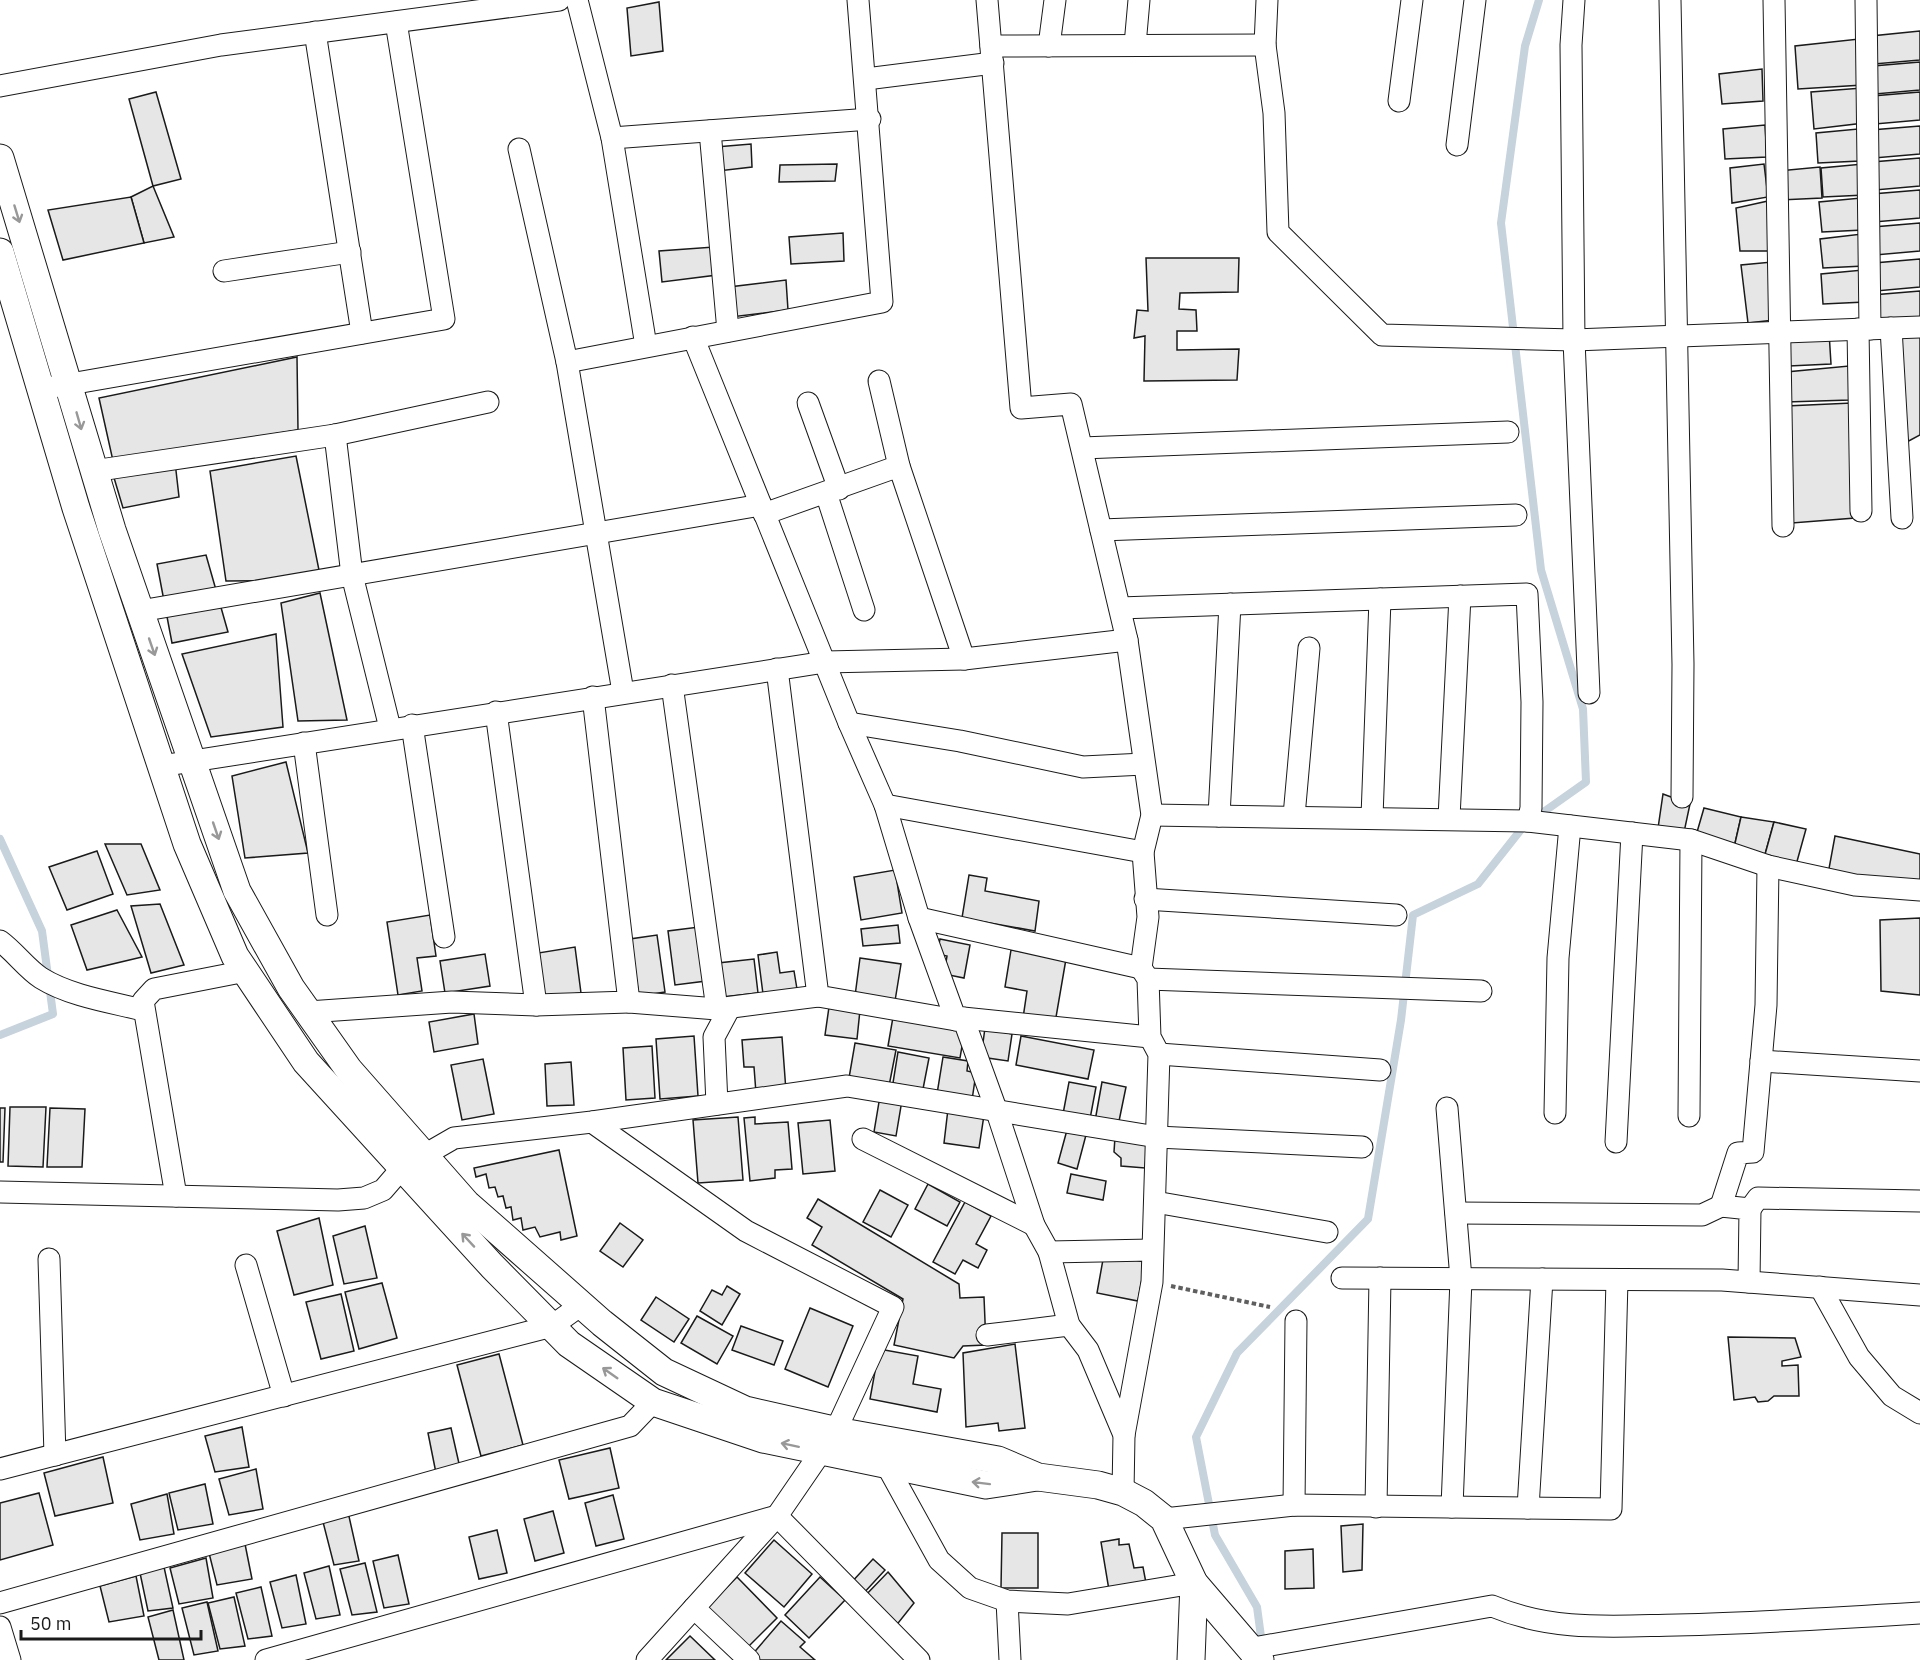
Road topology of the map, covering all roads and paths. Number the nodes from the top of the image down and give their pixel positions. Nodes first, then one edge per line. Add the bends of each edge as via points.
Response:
1 (559, 0) edge
2 (577, 0) edge
3 (858, 0) edge
4 (987, 0) edge
5 (1054, 0) edge
6 (1139, 0) edge
7 (1267, 0) edge
8 (1412, 0) edge
9 (1475, 0) edge
10 (1574, 0) edge
11 (1670, 0) edge
12 (1774, 0) edge
13 (1866, 0) edge
14 (396, 22) junction
15 (315, 32) junction
16 (1134, 45) junction
17 (1265, 45) junction
18 (1049, 46) junction
19 (992, 55) junction
20 (866, 79) junction
21 (0, 86) edge
22 (1400, 101) dead end
23 (870, 118) junction
24 (710, 131) junction
25 (612, 138) junction
26 (1457, 145) dead end
27 (519, 149) dead end
28 (0, 158) edge
29 (0, 252) edge
30 (350, 252) junction
31 (224, 271) dead end
32 (1920, 327) edge
33 (1873, 328) junction
34 (728, 331) junction
35 (1779, 331) junction
36 (362, 333) junction
37 (1675, 336) junction
38 (693, 337) junction
39 (1574, 340) junction
40 (646, 346) junction
41 (567, 362) junction
42 (879, 381) dead end
43 (68, 384) junction
44 (41, 389) junction
45 (488, 402) dead end
46 (808, 403) dead end
47 (1508, 432) dead end
48 (335, 435) junction
49 (1082, 448) junction
50 (899, 466) junction
51 (93, 471) junction
52 (832, 491) junction
53 (762, 510) junction
54 (1861, 511) dead end
55 (1516, 515) dead end
56 (1902, 518) dead end
57 (1784, 526) dead end
58 (1101, 530) junction
59 (596, 534) junction
60 (352, 575) junction
61 (1460, 596) junction
62 (1380, 599) junction
63 (1230, 604) junction
64 (1120, 608) junction
65 (140, 610) junction
66 (864, 610) dead end
67 (1127, 640) junction
68 (1309, 648) dead end
69 (964, 659) junction
70 (825, 662) junction
71 (777, 669) junction
72 (672, 685) junction
73 (623, 692) junction
74 (1589, 693) dead end
75 (593, 697) junction
76 (496, 712) junction
77 (849, 723) junction
78 (412, 725) junction
79 (390, 728) junction
80 (304, 743) junction
81 (192, 761) junction
82 (1144, 764) junction
83 (161, 766) junction
84 (1682, 797) dead end
85 (885, 805) junction
86 (1152, 815) junction
87 (1220, 816) junction
88 (1294, 816) junction
89 (1372, 817) junction
90 (1449, 818) junction
91 (1534, 822) junction
92 (1570, 826) junction
93 (1632, 833) junction
94 (1691, 840) junction
95 (1143, 852) junction
96 (1768, 866) junction
97 (1920, 890) edge
98 (1145, 899) junction
99 (327, 915) dead end
100 (1396, 915) dead end
101 (919, 918) junction
102 (444, 937) dead end
103 (0, 941) edge
104 (246, 971) junction
105 (1145, 974) junction
106 (1481, 991) dead end
107 (818, 996) junction
108 (629, 1002) junction
109 (536, 1005) junction
110 (143, 1010) junction
111 (717, 1010) junction
112 (308, 1012) junction
113 (959, 1019) junction
114 (1155, 1046) junction
115 (1761, 1061) junction
116 (1380, 1070) dead end
117 (1920, 1071) edge
118 (717, 1104) junction
119 (1448, 1108) dead end
120 (996, 1109) junction
121 (1555, 1113) dead end
122 (1689, 1116) dead end
123 (592, 1122) junction
124 (1157, 1137) junction
125 (863, 1139) dead end
126 (1616, 1142) dead end
127 (1362, 1147) dead end
128 (412, 1161) junction
129 (0, 1192) edge
130 (176, 1196) junction
131 (1920, 1201) edge
132 (1155, 1202) junction
133 (1721, 1206) junction
134 (1750, 1209) junction
135 (1456, 1213) junction
136 (1034, 1225) junction
137 (1327, 1232) dead end
138 (1152, 1250) junction
139 (1049, 1252) junction
140 (49, 1259) dead end
141 (246, 1265) dead end
142 (1341, 1278) dead end
143 (1380, 1278) junction
144 (1461, 1279) junction
145 (1542, 1279) junction
146 (1617, 1280) junction
147 (1152, 1282) junction
148 (1749, 1282) junction
149 (1820, 1287) junction
150 (1920, 1295) edge
151 (581, 1305) junction
152 (1270, 1307) dead end
153 (1296, 1321) dead end
154 (552, 1326) junction
155 (1069, 1326) junction
156 (987, 1335) dead end
157 (284, 1396) junction
158 (653, 1402) junction
159 (1920, 1413) edge
160 (1124, 1435) junction
161 (828, 1441) junction
162 (55, 1455) junction
163 (886, 1464) junction
164 (0, 1469) edge
165 (1038, 1477) junction
166 (1123, 1492) junction
167 (1294, 1505) junction
168 (1376, 1507) junction
169 (1452, 1507) junction
170 (1527, 1508) junction
171 (777, 1516) junction
172 (1164, 1519) junction
173 (1194, 1583) junction
174 (1007, 1601) junction
175 (0, 1603) edge
176 (694, 1608) junction
177 (1920, 1613) edge
178 (0, 1626) edge
179 (340, 1650) edge
180 (1262, 1652) edge
181 (10, 1660) edge
182 (266, 1660) edge
183 (647, 1660) edge
184 (749, 1660) edge
185 (919, 1660) edge
186 (1010, 1660) edge
187 (1191, 1660) edge

1 - 14 street
2 - 25 street
3 - 20 street
4 - 19 street
5 - 18 street
6 - 16 street
7 - 17 street
8 - 22 street
9 - 26 street
10 - 39 street
11 - 37 street
12 - 35 street
13 - 33 street
14 - 15 street
14 - 36 street via 444,319
15 - 21 street via 221,45
15 - 30 street
16 - 17 street
16 - 18 street
17 - 39 street via 1274,113 1278,232 1382,335
18 - 19 street
19 - 20 street
19 - 49 street via 1021,408 1071,404
20 - 23 street
23 - 24 street
23 - 34 street via 882,302
24 - 25 street
24 - 34 street
25 - 40 street
27 - 41 street
28 -> 43 street
29 - 44 street
30 - 31 street
30 - 36 street
32 - 33 street
33 - 35 street
33 - 54 street
33 - 56 street
34 - 38 street
35 - 37 street
35 - 57 street
36 - 43 street
37 - 39 street
37 - 84 street via 1683,664
38 - 40 street
38 - 53 street
39 - 74 street
40 - 41 street
41 - 59 street
42 - 50 street
43 - 44 street
43 -> 51 street
44 - 83 street
45 - 48 street
46 - 52 street
47 - 49 street
48 - 51 street
48 - 60 street
49 - 58 street
50 - 52 street
50 - 69 street
51 - 65 street
52 - 53 street
52 - 66 street
53 - 59 street
53 - 70 street
55 - 58 street
58 - 64 street
59 - 60 street
59 - 73 street
60 - 65 street
60 - 79 street
61 - 62 street
61 - 90 street
61 - 91 street via 1527,594
62 - 63 street
62 - 89 street
63 - 64 street
63 - 87 street
64 - 67 street
65 -> 81 street
67 - 69 street
67 - 82 street
68 - 88 street
69 - 70 street
70 - 71 street
70 - 77 street
71 - 72 street
71 - 107 street
72 - 73 street
72 - 111 street
73 - 75 street
75 - 76 street
75 - 108 street
76 - 78 street
76 - 109 street
77 - 82 street via 1083,767
77 - 85 street
78 - 79 street
78 - 102 street
79 - 80 street
80 - 81 street
80 - 99 street
81 - 83 street
81 -> 112 street via 237,891
82 - 86 street
83 - 104 street via 187,844 235,956
85 - 95 street
85 - 101 street
86 - 87 street
86 - 95 street
87 - 88 street
88 - 89 street
89 - 90 street
90 - 91 street
91 - 92 street
92 - 93 street
92 - 121 street via 1558,958
93 - 94 street
93 - 126 street
94 - 96 street
94 - 122 street
95 - 98 street
96 - 97 street via 1855,885
96 - 115 street
98 - 100 street
98 - 105 street
101 - 105 street
101 - 113 street
103 - 110 street via 47,981
104 - 110 street via 154,989 143,1001
104 - 128 street via 306,1062
105 - 106 street
105 - 114 street
107 - 111 street
107 - 113 street
108 - 109 street
108 - 111 street
109 - 112 street via 452,1002
110 - 130 street
111 - 118 street via 729,1009 714,1037
112 - 128 street
113 - 114 street
113 - 120 street
114 - 116 street
114 - 124 street
115 - 117 street
115 - 133 street via 1753,1152 1738,1153
118 - 120 street via 847,1086
118 - 123 street
119 - 135 street
120 - 124 street
120 - 136 street
123 - 128 street via 454,1138
123 - 161 street via 746,1231 893,1307
124 - 127 street
124 - 132 street
125 - 136 street
128 - 130 street via 383,1190 364,1198
128 - 151 street via 466,1203
154 -> 128 street
129 - 130 street
131 - 134 street via 1758,1198
132 - 137 street
132 - 138 street
133 - 134 street
133 - 135 street via 1702,1215
134 - 148 street
135 - 144 street
136 - 139 street
138 - 139 street
138 - 147 street
139 - 155 street
140 - 162 street
141 - 157 street
142 - 143 street
143 - 144 street
143 - 168 street
144 - 145 street
144 - 169 street
145 - 146 street
145 - 170 street
146 - 148 street
146 - 170 street via 1611,1509
147 - 152 path
147 - 160 street
148 - 149 street
149 - 150 street
149 - 159 street via 1859,1357 1892,1396
151 - 154 street
151 - 161 street via 664,1372 745,1410
153 - 167 street
154 - 157 street
158 -> 154 street via 569,1344
155 - 156 street
155 - 160 street via 1088,1350
157 - 162 street
161 -> 158 street via 763,1439
158 - 175 street via 630,1426
160 - 166 street
161 - 163 street
161 - 165 street via 998,1460
161 - 171 street
162 - 164 street
165 -> 163 street via 986,1485
163 - 174 street via 939,1560 970,1588
165 - 166 street
166 - 172 street
167 - 168 street
167 - 172 street
168 - 169 street
169 - 170 street
171 - 176 street
171 - 179 street
171 - 185 street
172 - 173 street
173 - 174 street via 1068,1604
173 - 180 street
173 - 187 street
174 - 186 street
176 - 183 street
176 - 184 street
177 - 180 street via 1762,1623 1571,1627 1517,1616 1492,1606
178 - 181 street
179 - 182 street

